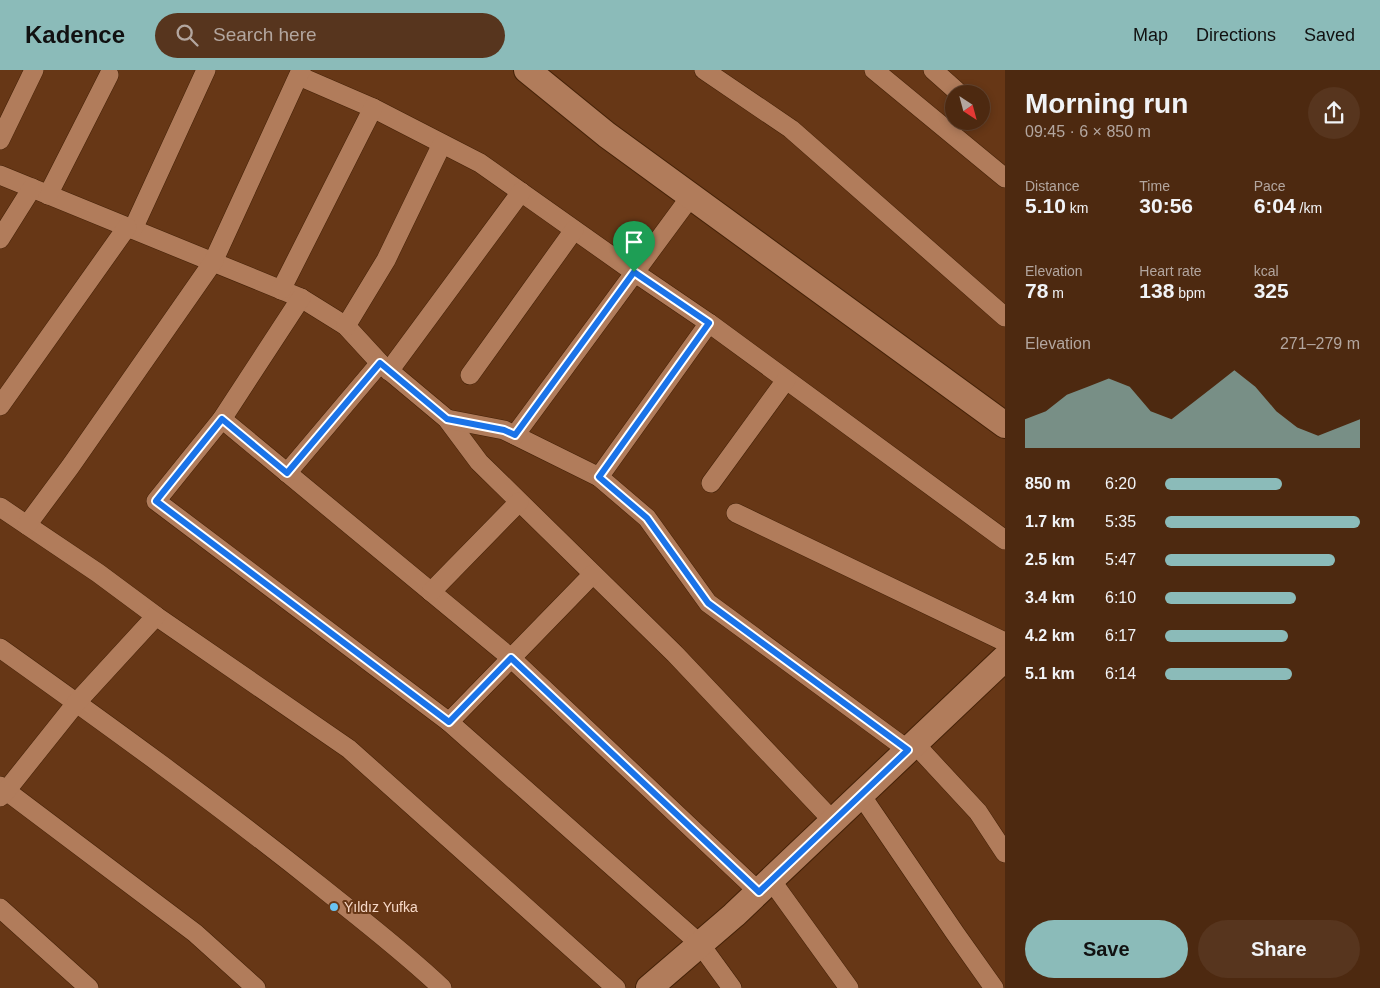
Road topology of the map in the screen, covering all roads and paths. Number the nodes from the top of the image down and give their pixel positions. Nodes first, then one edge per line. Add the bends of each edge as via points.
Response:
1 (34, 70) edge
2 (206, 70) edge
3 (527, 70) edge
4 (704, 70) edge
5 (874, 70) edge
6 (932, 70) edge
7 (300, 73) edge
8 (109, 76) dead end
9 (950, 85) edge
10 (373, 108) junction
11 (945, 121) edge
12 (957, 130) edge
13 (0, 140) edge
14 (442, 144) junction
15 (0, 175) edge
16 (1005, 178) edge
17 (40, 192) junction
18 (521, 192) junction
19 (691, 196) junction
20 (130, 228) junction
21 (574, 230) junction
22 (0, 239) edge
23 (213, 262) junction
24 (634, 272) junction
25 (281, 290) junction
26 (301, 298) junction
27 (1005, 317) edge
28 (709, 323) junction
29 (346, 326) junction
30 (385, 367) junction
31 (470, 375) dead end
32 (786, 380) junction
33 (1, 401) edge
34 (222, 419) junction
35 (447, 419) junction
36 (1005, 425) edge
37 (515, 435) junction
38 (287, 473) junction
39 (599, 477) junction
40 (711, 483) dead end
41 (520, 502) junction
42 (0, 507) edge
43 (736, 513) dead end
44 (27, 525) junction
45 (1005, 540) edge
46 (593, 574) junction
47 (431, 592) junction
48 (156, 616) junction
49 (0, 648) edge
50 (511, 658) junction
51 (1004, 658) edge
52 (77, 702) junction
53 (449, 722) junction
54 (912, 747) junction
55 (2, 791) edge
56 (861, 795) junction
57 (833, 821) junction
58 (1005, 852) edge
59 (765, 886) junction
60 (0, 908) edge
61 (700, 944) junction
62 (89, 988) edge
63 (256, 988) edge
64 (442, 988) edge
65 (616, 988) edge
66 (649, 988) edge
67 (732, 988) edge
68 (849, 988) edge
69 (994, 988) edge

1 - 13 street
2 - 20 street
3 - 19 main road via 607,135
4 - 27 street via 791,129
5 - 11 street
6 - 9 street
7 - 10 street
7 - 23 street
8 - 17 street
10 - 14 street
10 - 25 street
12 - 16 street
14 - 18 street via 480,163
14 - 29 street via 386,260
15 - 17 street
17 - 20 street
17 - 22 street
18 - 21 street
18 - 30 street
19 - 24 street
19 - 36 main road
20 - 23 street
20 - 33 street
21 - 24 street
21 - 31 street
23 - 25 street
23 - 44 street
24 - 28 street
24 - 37 street
25 - 26 street
26 - 29 street
26 - 34 street
28 - 32 street
28 - 39 street
29 - 30 street
30 - 35 street
30 - 38 street
32 - 40 street
32 - 45 street
34 - 38 street
34 - 53 street via 156,501
35 - 37 street
35 - 41 street via 479,462
37 - 39 street
38 - 47 street
39 - 54 street via 647,518 708,603
41 - 46 street
41 - 47 street
42 - 44 street
43 - 51 street
44 - 48 street
46 - 50 street
46 - 57 street via 675,654
47 - 50 street
48 - 52 street
48 - 65 street via 349,749
49 - 52 street
50 - 53 street
50 - 59 street
51 - 54 main road
52 - 55 street
52 - 64 street via 258,836
53 - 61 street
54 - 56 main road
54 - 58 street via 978,812
55 - 63 street via 195,933
56 - 57 main road
56 - 69 street
57 - 59 main road
59 - 61 main road
59 - 68 street
60 - 62 street
61 - 66 main road
61 - 67 street

